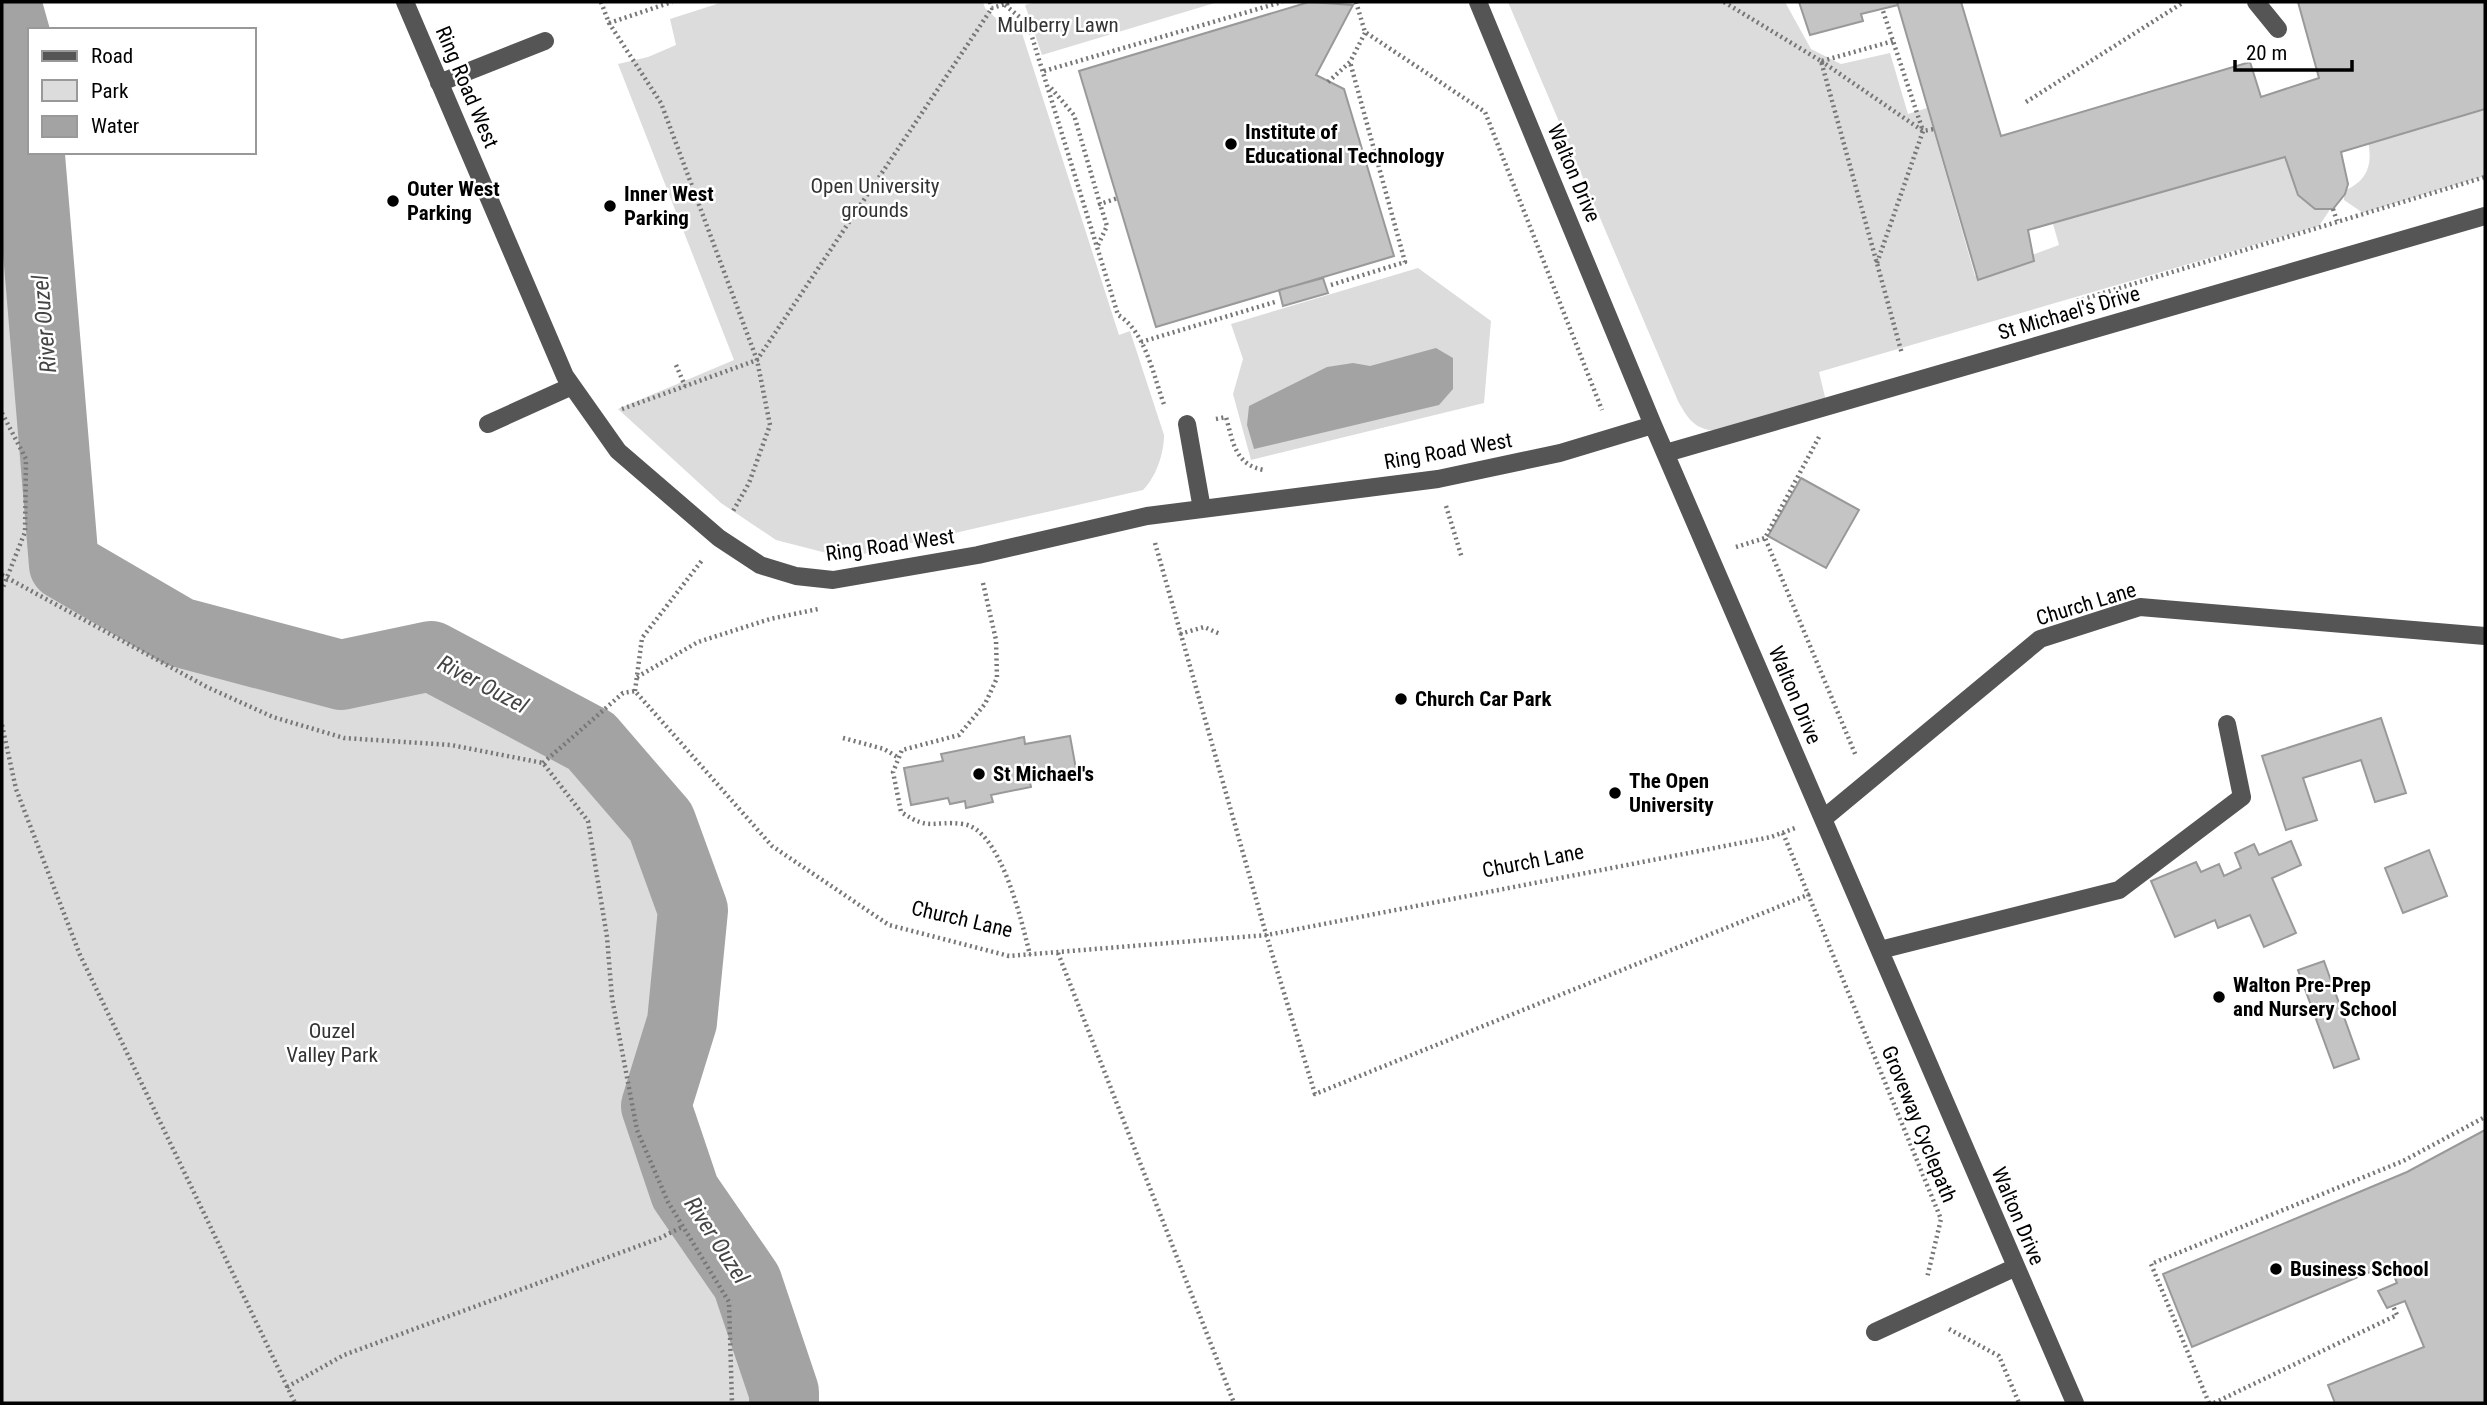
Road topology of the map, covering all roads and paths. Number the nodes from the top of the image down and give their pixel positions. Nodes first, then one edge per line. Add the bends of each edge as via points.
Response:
1 (405, 2) edge
2 (601, 2) edge
3 (672, 2) edge
4 (990, 2) edge
5 (1012, 2) edge
6 (1282, 2) edge
7 (1356, 2) edge
8 (1478, 2) edge
9 (1724, 2) edge
10 (2184, 2) edge
11 (2256, 2) edge
12 (1005, 5) junction
13 (992, 8) junction
14 (1882, 8) dead end
15 (609, 23) junction
16 (2278, 29) dead end
17 (1365, 32) junction
18 (545, 41) dead end
19 (1893, 41) junction
20 (1821, 61) junction
21 (1350, 62) junction
22 (1044, 71) junction
23 (1328, 82) dead end
24 (439, 83) junction
25 (1048, 85) junction
26 (2026, 102) dead end
27 (1934, 129) dead end
28 (1923, 131) junction
29 (2485, 177) edge
30 (1118, 198) dead end
31 (1100, 204) junction
32 (2333, 209) dead end
33 (2485, 216) edge
34 (2337, 221) junction
35 (1098, 245) junction
36 (1877, 264) junction
37 (1331, 285) dead end
38 (1275, 302) dead end
39 (2074, 302) dead end
40 (1916, 350) dead end
41 (1902, 354) junction
42 (1889, 358) dead end
43 (757, 360) junction
44 (676, 365) dead end
45 (572, 386) junction
46 (685, 386) junction
47 (1822, 408) junction
48 (2, 413) edge
49 (596, 419) junction
50 (488, 424) dead end
51 (1187, 424) joint
52 (1653, 425) junction
53 (1613, 437) junction
54 (1666, 453) junction
55 (1270, 471) dead end
56 (720, 509) dead end
57 (1202, 509) junction
58 (1147, 516) junction
59 (730, 518) junction
60 (738, 523) dead end
61 (719, 538) junction
62 (978, 555) junction
63 (2, 575) edge
64 (8, 579) junction
65 (2, 590) edge
66 (831, 607) dead end
67 (1181, 634) junction
68 (1220, 634) dead end
69 (2485, 636) edge
70 (637, 677) junction
71 (635, 691) junction
72 (2227, 724) dead end
73 (2, 726) edge
74 (843, 738) dead end
75 (899, 758) junction
76 (543, 763) junction
77 (1867, 783) junction
78 (1823, 819) junction
79 (1783, 832) junction
80 (1810, 894) junction
81 (1267, 935) junction
82 (1880, 950) junction
83 (1058, 953) junction
84 (1030, 955) junction
85 (2485, 1117) edge
86 (682, 1227) junction
87 (2016, 1267) junction
88 (1936, 1303) junction
89 (2393, 1306) dead end
90 (1875, 1332) dead end
91 (287, 1387) junction
92 (295, 1403) edge
93 (732, 1403) edge
94 (1234, 1403) edge
95 (2019, 1403) edge
96 (2075, 1403) edge
97 (2209, 1403) edge
98 (2214, 1403) edge

1 - 24 street, Ring Road West
2 - 15 path
3 - 15 path
4 - 13 path
5 - 12 path
6 - 22 path
7 - 17 path
8 - 52 street, Walton Drive
9 - 20 path
10 - 26 path
11 - 16 street
12 - 13 path
12 - 22 path via 1028,24
13 - 43 path
14 - 19 path
15 - 43 path via 661,103
17 - 21 path
17 - 53 path via 1485,112
18 - 24 street
19 - 20 path
19 - 28 path
20 - 28 path
20 - 36 path
21 - 23 path
21 - 37 path via 1405,262
22 - 25 path
24 - 45 street, Ring Road West
25 - 31 path via 1074,115
25 - 35 path
27 - 28 path
28 - 36 path
29 - 34 path
30 - 31 path
31 - 35 path via 1107,226
32 - 34 path
33 - 47 street, St Michael's Drive
34 - 39 path
35 - 38 path via 1118,315 1127,320 1141,342
36 - 41 path
40 - 41 path
41 - 42 path
43 - 46 path
43 - 59 path via 770,425 749,483
44 - 46 path
45 - 49 street, Ring Road West
45 - 50 street
46 - 49 path
47 - 54 street, St Michael's Drive
47 - 77 path via 1818,442 1765,538
48 - 64 path via 26,459 25,532
49 - 61 street, Ring Road West via 618,451
51 - 55 path via 1226,417 1237,455 1250,468
51 - 57 street
52 - 53 street, Ring Road West
52 - 54 street, Walton Drive
53 - 57 street, Ring Road West via 1438,479
54 - 78 street, Walton Drive
56 - 59 path
57 - 58 street, Ring Road West
58 - 62 street, Ring Road West
58 - 67 path
59 - 60 path
61 - 62 street, Ring Road West via 760,565 796,576 833,580
61 - 70 path via 642,638
62 - 75 path via 996,640 997,678 985,704 959,735 902,750
63 - 64 path
64 - 65 path
64 - 76 path via 206,687 272,717 344,738 451,745
66 - 70 path via 770,619 698,642
67 - 68 path via 1205,627
67 - 81 path
69 - 77 street, Church Lane via 2140,607 2040,639
70 - 71 path
71 - 76 path via 616,699
71 - 84 path, Church Lane via 772,846 878,918 889,925 1009,956
72 - 82 street via 2242,796 2119,890
73 - 91 path via 16,789 80,955
74 - 75 path
75 - 84 path via 893,772 901,812 920,825 964,824 983,835 1013,893
76 - 86 path via 588,821 612,998 638,1130
77 - 78 street, Church Lane
78 - 79 path, Church Lane
78 - 82 street, Walton Drive
79 - 80 path, Groveway Cyclepath
79 - 81 path, Church Lane
80 - 81 path via 1315,1094
80 - 88 path, Groveway Cyclepath via 1941,1219 1926,1284
81 - 83 path, Church Lane
82 - 87 street, Walton Drive
83 - 84 path, Church Lane
83 - 94 path
85 - 97 path via 2403,1161 2151,1264
86 - 91 path via 344,1355
86 - 93 path via 729,1302
87 - 88 street
87 - 96 street, Walton Drive
88 - 90 street
88 - 95 path, Groveway Cyclepath via 1947,1328 1999,1356
89 - 98 path via 2397,1315
91 - 92 path

